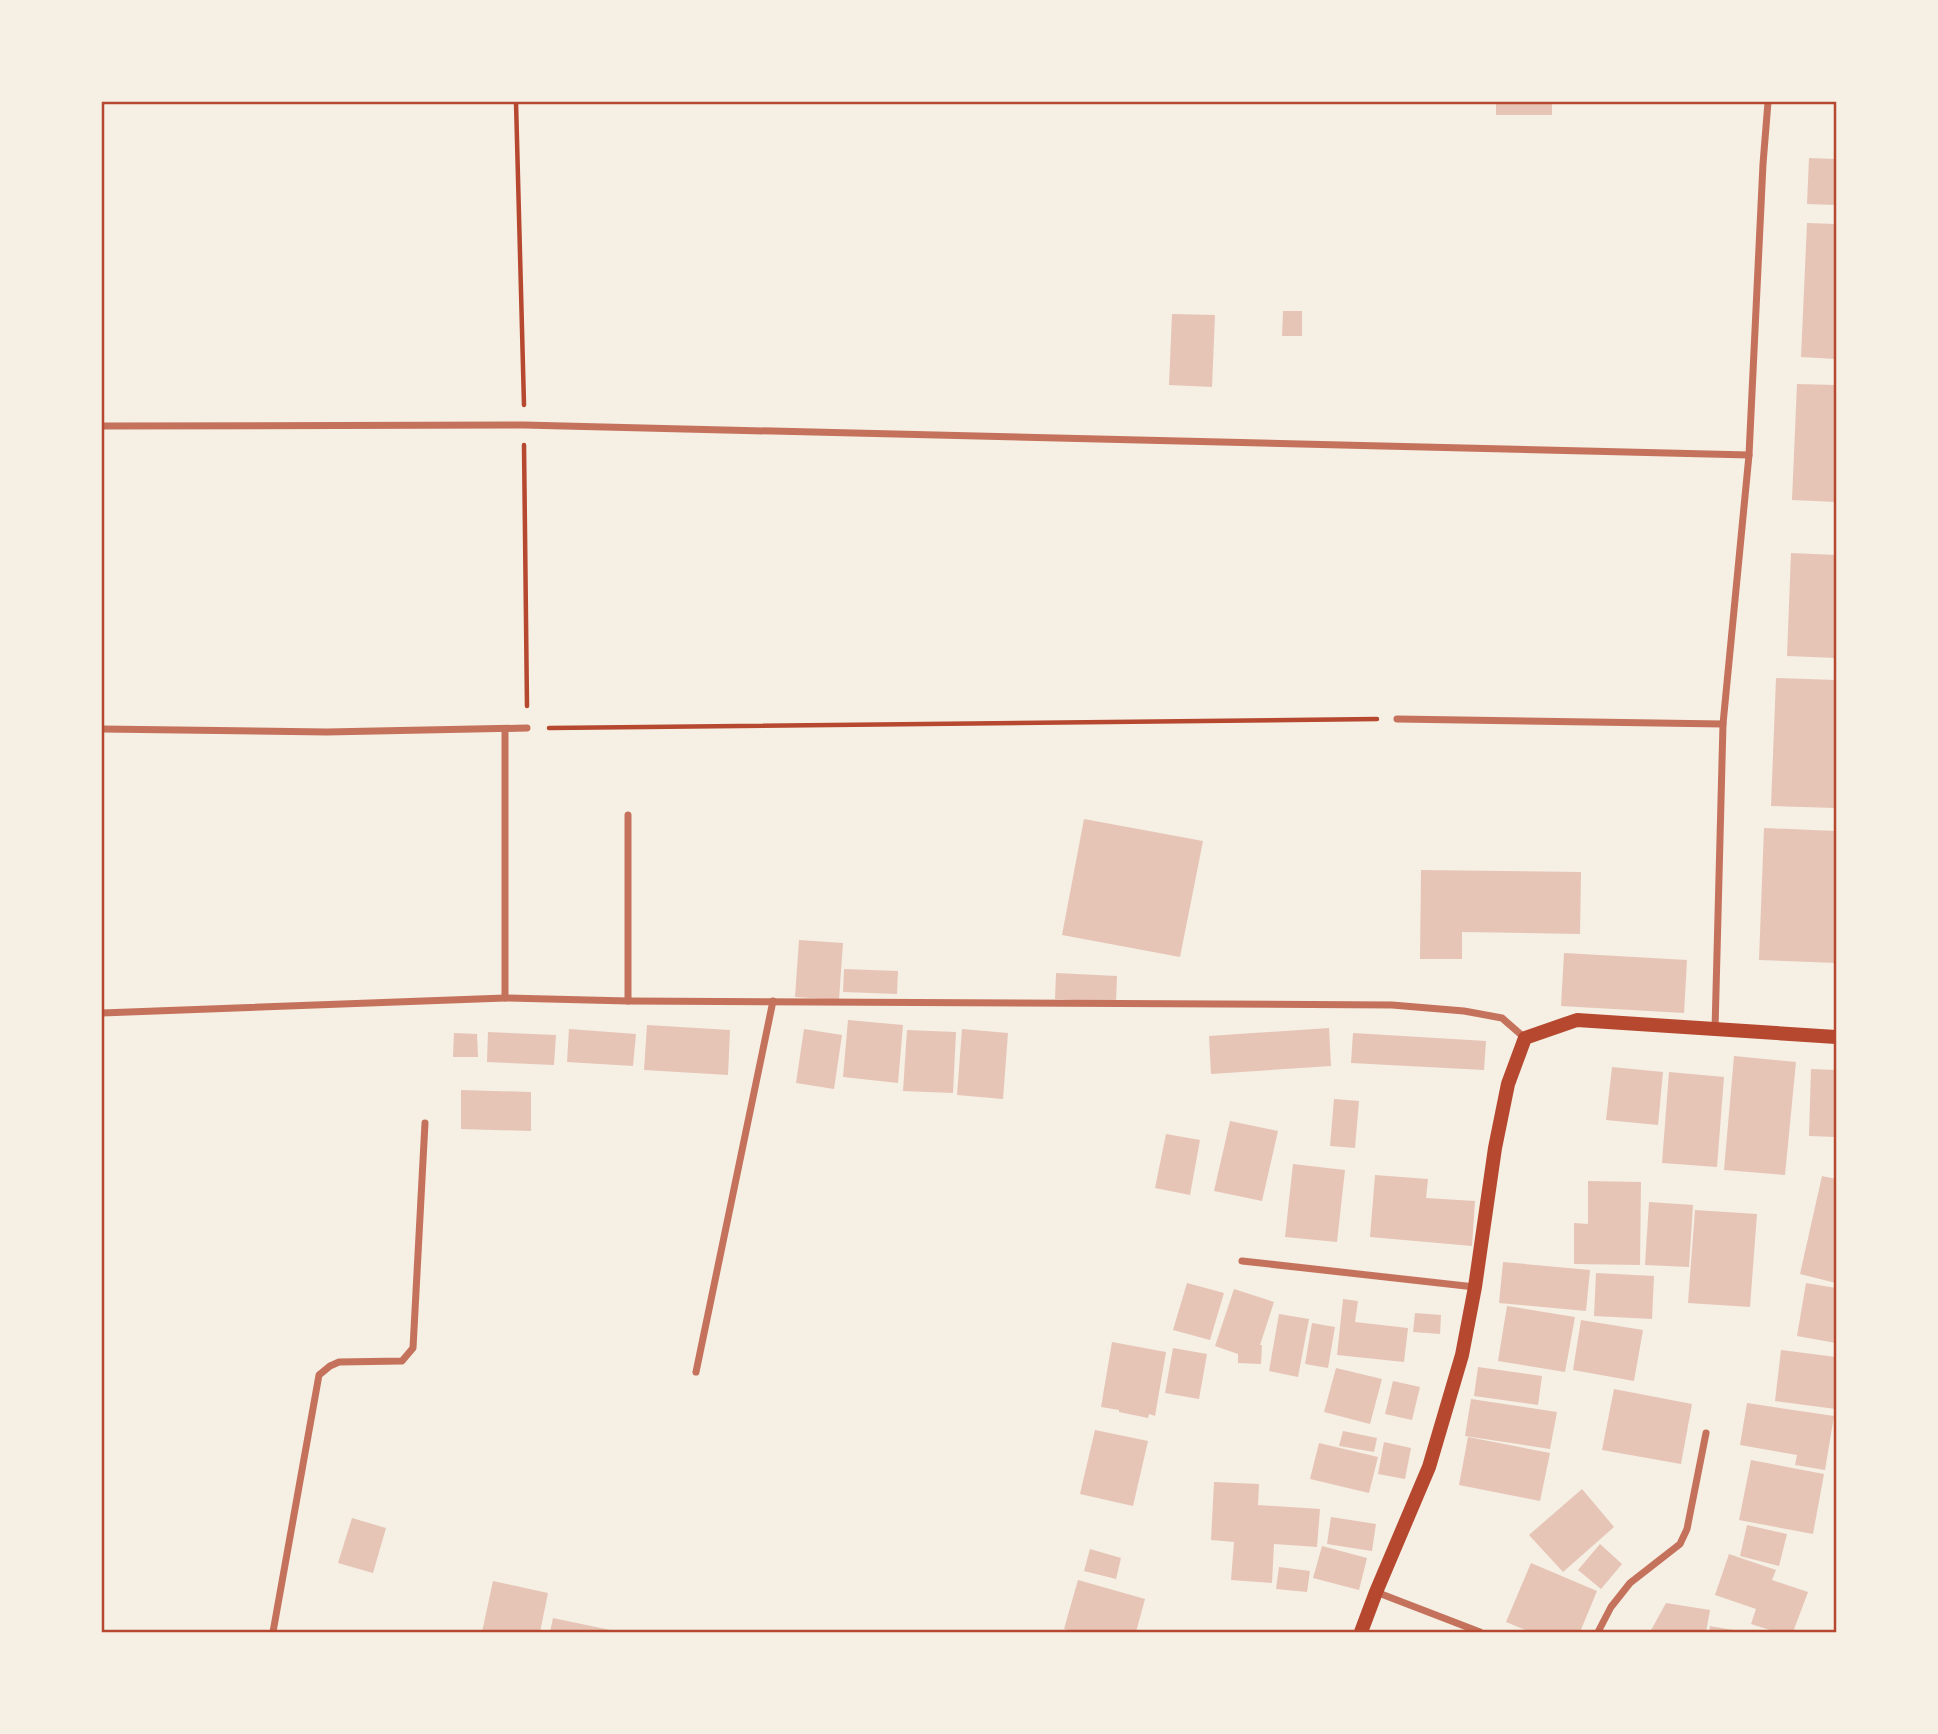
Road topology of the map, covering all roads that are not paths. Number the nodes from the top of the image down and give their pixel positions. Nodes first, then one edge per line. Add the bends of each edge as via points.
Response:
1 (1768, 102) edge
2 (102, 426) edge
3 (1749, 455) junction
4 (1396, 719) road end
5 (1723, 724) junction
6 (527, 728) road end
7 (102, 729) edge
8 (505, 729) junction
9 (628, 815) dead end
10 (505, 998) junction
11 (773, 1000) junction
12 (628, 1001) junction
13 (102, 1013) edge
14 (1715, 1030) junction
15 (1836, 1037) edge
16 (1525, 1038) junction
17 (425, 1123) dead end
18 (1242, 1262) dead end
19 (1475, 1287) junction
20 (696, 1372) dead end
21 (1706, 1433) dead end
22 (1376, 1592) junction
23 (273, 1633) edge
24 (1361, 1633) edge
25 (1480, 1633) edge
26 (1598, 1633) edge

1 - 3 street
2 - 3 street via 524,425
3 - 5 street
4 - 5 street
5 - 14 street
6 - 8 street
7 - 8 street
8 - 10 street
9 - 12 street
10 - 12 street
10 - 13 street
11 - 12 street
11 - 16 street via 1392,1005 1502,1018
11 - 20 street
14 - 15 main road
14 - 16 main road via 1577,1020
16 - 19 main road via 1508,1084 1495,1148
17 - 23 street via 413,1348 402,1361 339,1362 319,1376
18 - 19 street
19 - 22 main road via 1462,1355 1429,1467
21 - 26 street via 1680,1544 1630,1583
22 - 24 main road
22 - 25 street

